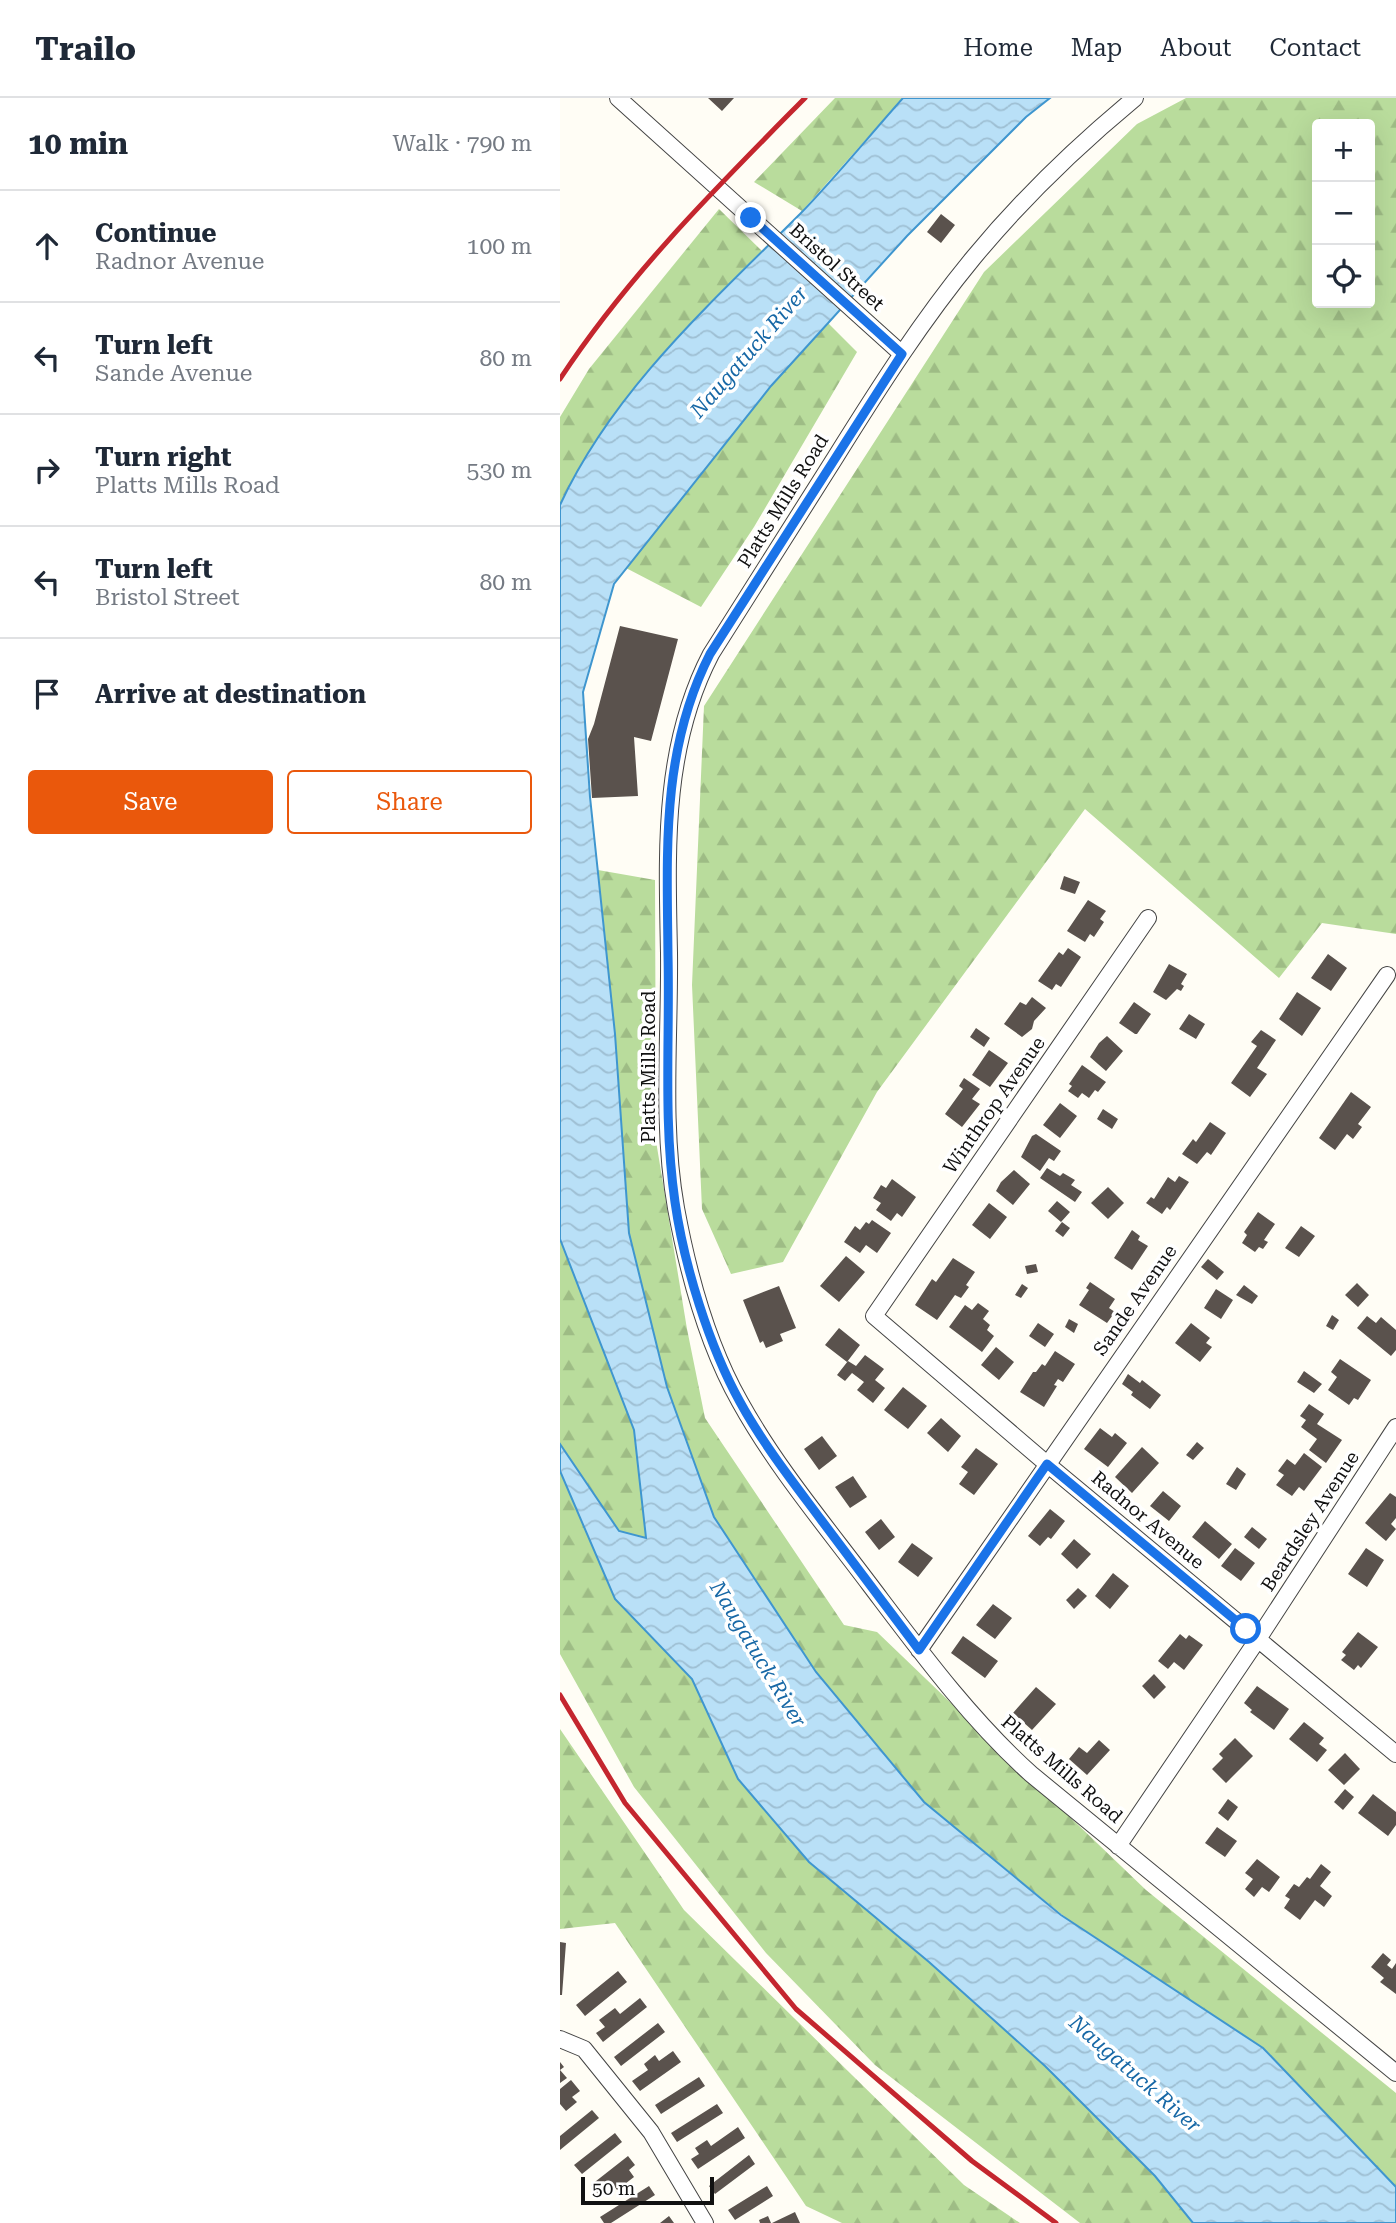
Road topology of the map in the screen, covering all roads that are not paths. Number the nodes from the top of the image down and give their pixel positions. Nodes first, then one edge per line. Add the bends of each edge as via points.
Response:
1 (618, 98) edge
2 (1136, 98) edge
3 (902, 354) junction
4 (1148, 918) dead end
5 (1387, 975) dead end
6 (874, 1316) joint
7 (1396, 1427) edge
8 (1047, 1464) junction
9 (1258, 1639) junction
10 (919, 1650) junction
11 (1396, 1754) edge
12 (1118, 1846) junction
13 (560, 2039) edge
14 (1396, 2073) edge
15 (705, 2223) edge

1 - 3 street, Bristol Street
2 - 3 street, Platts Mills Road via 1074,151 1003,223
3 - 10 street, Platts Mills Road via 710,654 689,702 675,759 667,831 667,1102 681,1238 726,1374 776,1460
4 - 6 street, Winthrop Avenue
5 - 8 street, Sande Avenue
6 - 8 street, Radnor Avenue
7 - 9 street, Beardsley Avenue
8 - 9 street, Radnor Avenue
8 - 10 street, Sande Avenue
9 - 11 street, Radnor Avenue
9 - 12 street, Beardsley Avenue
10 - 12 street, Platts Mills Road via 1006,1751
12 - 14 street, Platts Mills Road
13 - 15 street via 584,2049 651,2132

